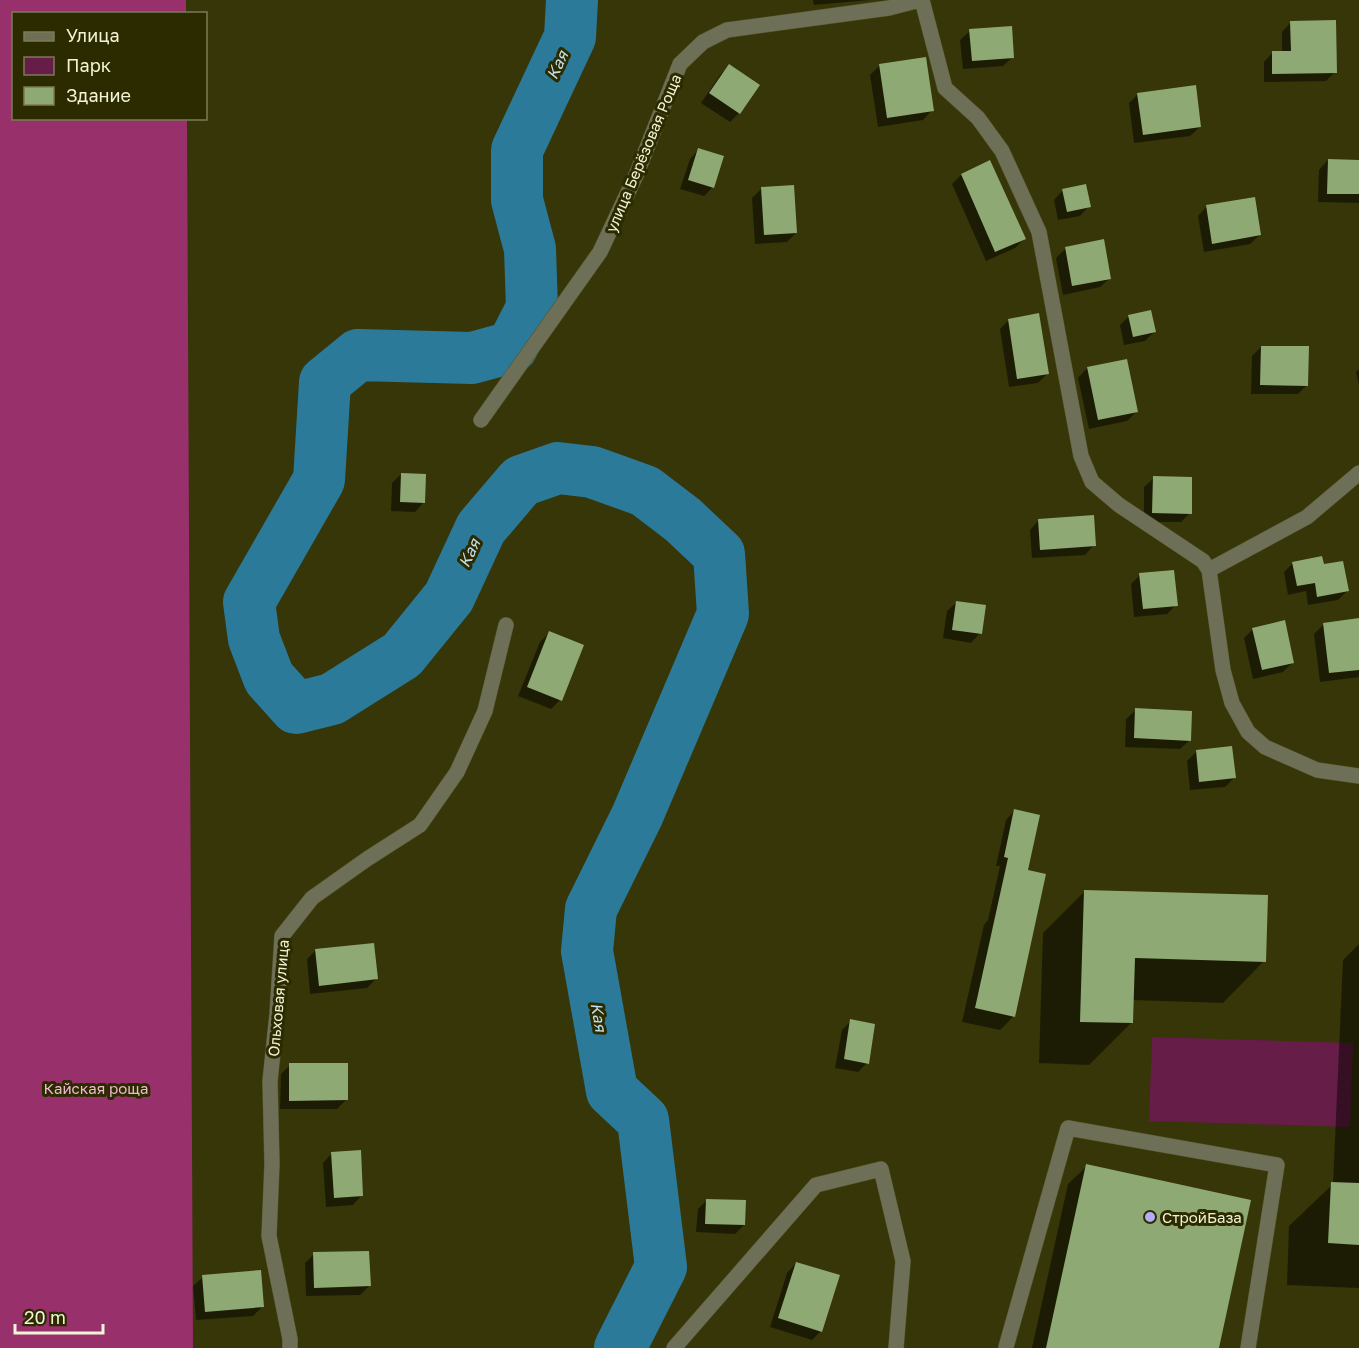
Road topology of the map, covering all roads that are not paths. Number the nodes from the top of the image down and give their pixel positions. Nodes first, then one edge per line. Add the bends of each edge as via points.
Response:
1 (921, 0) edge
2 (481, 420) dead end
3 (1359, 473) edge
4 (1209, 570) junction
5 (506, 625) dead end
6 (1359, 776) edge
7 (1006, 1347) edge
8 (290, 1348) edge
9 (674, 1348) edge
10 (896, 1348) edge
11 (1248, 1348) edge

1 - 2 street, улица Берёзовая Роща via 889,8 727,30 704,42 680,64 638,173 600,252
1 - 4 street via 945,88 978,118 1002,152 1040,232 1081,456 1092,482 1119,505 1203,561
3 - 4 street via 1307,517
4 - 6 street via 1223,670 1232,703 1248,732 1265,747 1317,770
5 - 8 street, Ольховая улица via 485,711 457,772 420,825 312,898 282,936 270,1081 270,1236
7 - 11 street via 1068,1128 1277,1166
9 - 10 street via 816,1185 881,1169 903,1261

